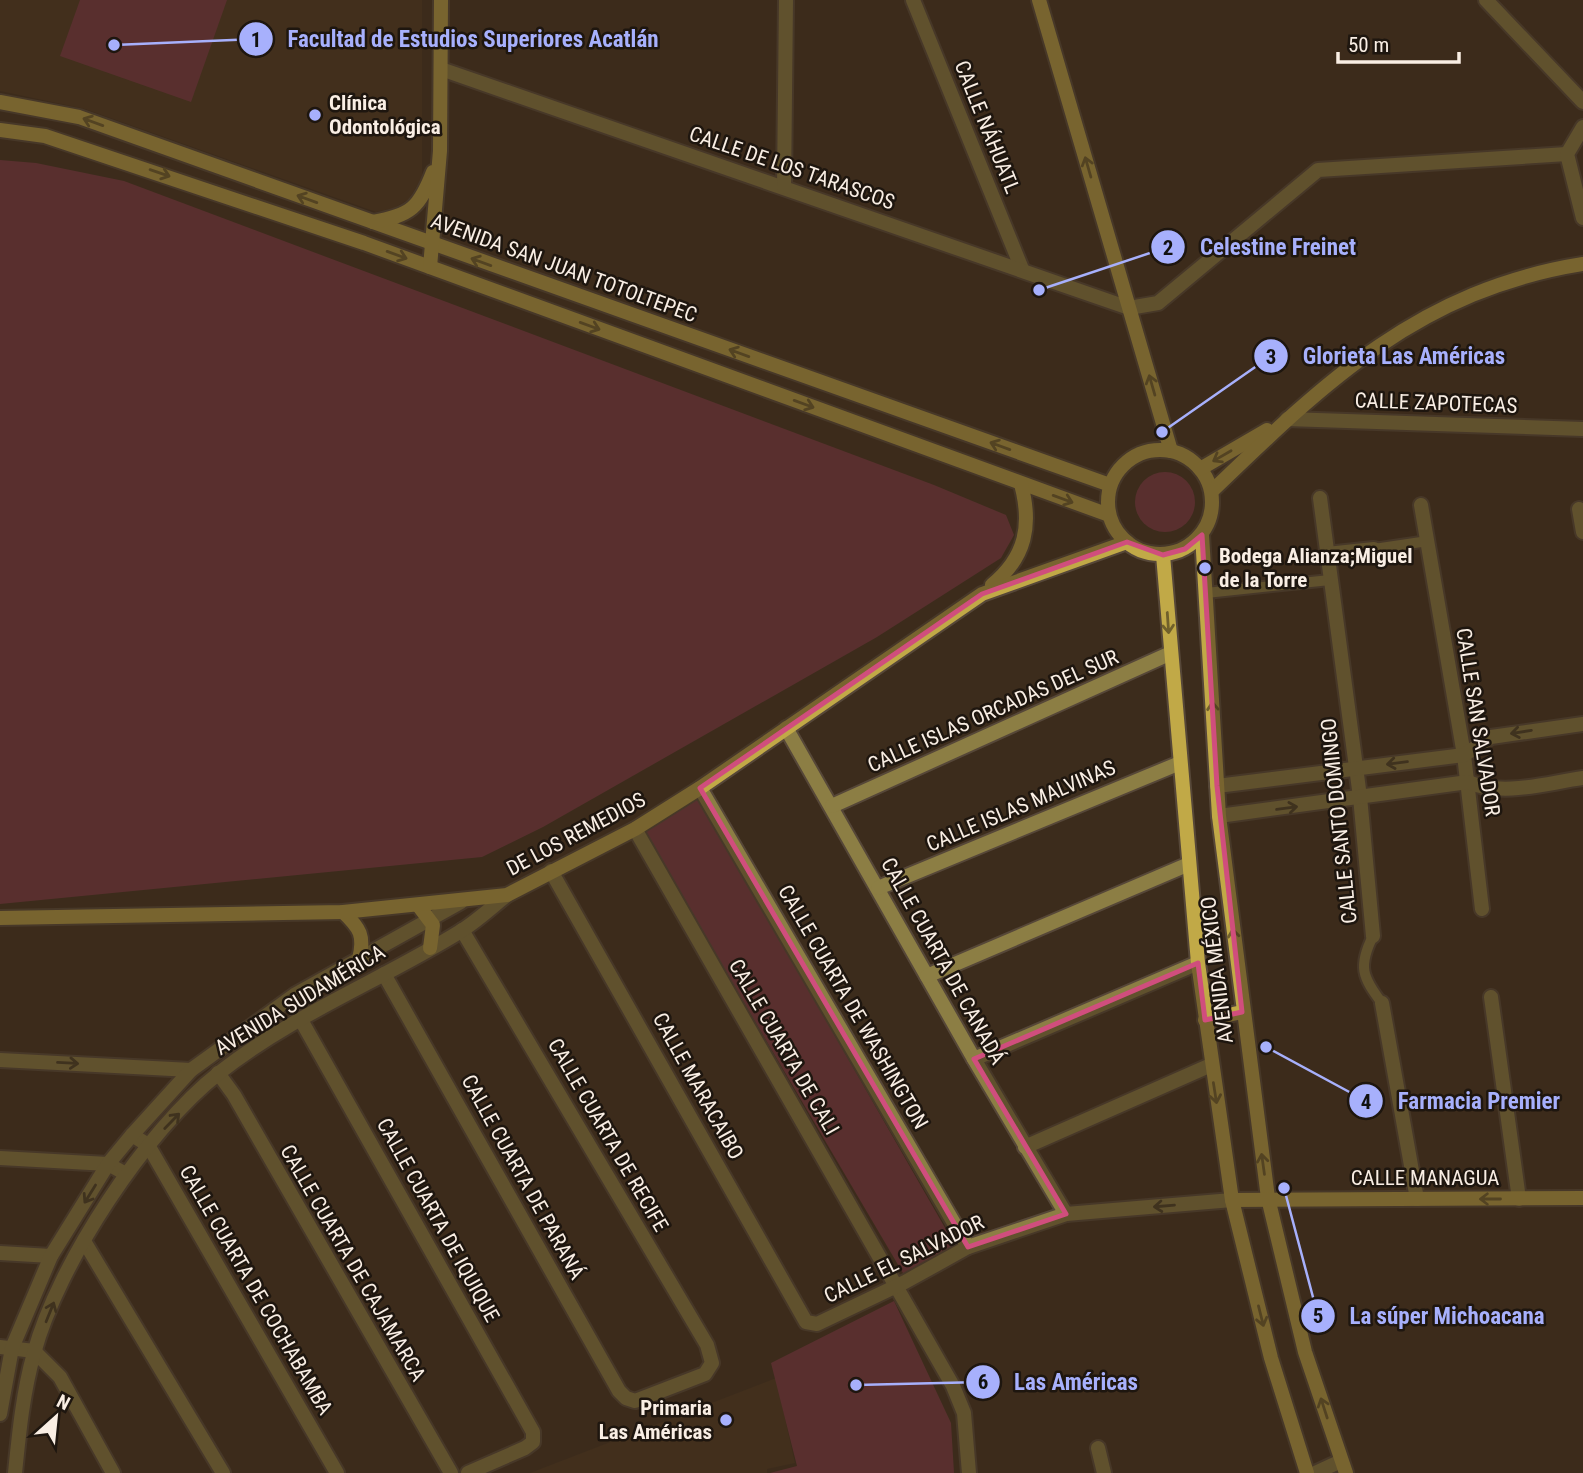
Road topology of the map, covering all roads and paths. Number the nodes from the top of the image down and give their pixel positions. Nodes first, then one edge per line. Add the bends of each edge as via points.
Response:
1 (441, 0) edge
2 (786, 0) edge
3 (912, 0) edge
4 (1039, 0) edge
5 (1486, 0) edge
6 (441, 69) junction
7 (0, 102) edge
8 (1583, 102) edge
9 (1583, 127) edge
10 (0, 130) edge
11 (440, 151) junction
12 (1567, 153) junction
13 (785, 187) junction
14 (1583, 218) edge
15 (371, 222) junction
16 (431, 243) junction
17 (1583, 264) edge
18 (430, 267) junction
19 (1022, 269) junction
20 (1129, 308) junction
21 (1287, 419) junction
22 (1583, 429) edge
23 (1171, 451) junction
24 (1200, 469) junction
25 (1021, 484) junction
26 (1110, 485) junction
27 (1212, 491) junction
28 (1320, 498) dead end
29 (1421, 505) dead end
30 (1579, 509) dead end
31 (1109, 515) junction
32 (1583, 532) edge
33 (1202, 534) junction
34 (1123, 537) junction
35 (1428, 541) junction
36 (1374, 550) joint
37 (1327, 554) junction
38 (1163, 555) junction
39 (1330, 580) junction
40 (1206, 593) junction
41 (982, 594) junction
42 (1171, 653) junction
43 (1583, 724) edge
44 (786, 728) junction
45 (1464, 755) junction
46 (1180, 763) junction
47 (1356, 769) junction
48 (1583, 778) edge
49 (1468, 782) junction
50 (1217, 786) junction
51 (701, 788) junction
52 (1360, 797) junction
53 (832, 806) junction
54 (1220, 816) junction
55 (635, 829) junction
56 (1189, 864) junction
57 (551, 871) junction
58 (878, 888) junction
59 (507, 895) junction
60 (461, 902) junction
61 (418, 905) junction
62 (1482, 909) dead end
63 (343, 912) junction
64 (0, 918) edge
65 (430, 919) junction
66 (462, 930) junction
67 (1373, 936) joint
68 (430, 948) junction
69 (359, 959) junction
70 (1198, 962) junction
71 (384, 974) junction
72 (927, 976) junction
73 (1490, 997) dead end
74 (1382, 1003) joint
75 (1242, 1012) junction
76 (301, 1020) junction
77 (1205, 1020) junction
78 (974, 1059) junction
79 (0, 1060) edge
80 (1211, 1065) junction
81 (191, 1070) junction
82 (218, 1073) junction
83 (132, 1135) junction
84 (148, 1145) junction
85 (1024, 1147) junction
86 (0, 1157) edge
87 (108, 1164) junction
88 (126, 1174) junction
89 (1268, 1198) junction
90 (1583, 1198) edge
91 (1417, 1199) junction
92 (1518, 1199) junction
93 (1232, 1200) junction
94 (1066, 1214) junction
95 (84, 1241) junction
96 (968, 1247) junction
97 (0, 1253) edge
98 (51, 1256) junction
99 (896, 1287) junction
100 (806, 1322) joint
101 (6, 1348) edge
102 (34, 1352) junction
103 (626, 1398) joint
104 (0, 1414) edge
105 (1098, 1448) dead end
106 (1343, 1467) edge
107 (15, 1473) edge
108 (113, 1473) edge
109 (223, 1473) edge
110 (337, 1473) edge
111 (451, 1473) edge
112 (468, 1473) edge
113 (969, 1473) edge
114 (1104, 1473) edge
115 (1307, 1473) edge
116 (1315, 1473) edge

1 - 6 main road
2 - 13 street
3 - 19 street, CALLE NÁHUATL
20 -> 4 main road
5 - 8 street
6 - 11 main road
6 - 13 street, CALLE DE LOS TARASCOS
15 -> 7 main road, AVENIDA SAN JUAN TOTOLTEPEC via 79,117
9 - 12 street
10 -> 18 main road via 45,136 125,161
11 - 15 main road via 417,206 400,217
11 - 16 main road
12 - 14 street
12 - 20 street via 1318,170 1158,303
13 - 19 street, CALLE DE LOS TARASCOS
15 - 16 main road, AVENIDA SAN JUAN TOTOLTEPEC
16 - 18 main road
26 -> 16 main road, AVENIDA SAN JUAN TOTOLTEPEC
17 - 21 main road via 1491,286 1433,311 1384,342
18 -> 25 main road
19 - 20 street, CALLE DE LOS TARASCOS
23 -> 20 main road
21 - 22 street, CALLE ZAPOTECAS
21 -> 24 main road
21 - 27 main road
23 - 24 main road
23 - 26 main road via 1134,457
24 - 27 main road
25 -> 31 main road
25 - 41 main road via 1025,540 1017,560
26 - 31 main road
27 - 33 main road via 1212,509
28 - 37 street, CALLE SANTO DOMINGO
29 - 35 street, CALLE SAN SALVADOR
30 - 32 street
31 - 34 main road
33 - 38 main road via 1185,549
33 - 40 main road, AVENIDA MÉXICO
34 - 38 main road via 1140,551
34 - 41 main road, DE LOS REMEDIOS
35 - 36 street
35 - 45 street, CALLE SAN SALVADOR
36 - 37 street
37 - 39 street, CALLE SANTO DOMINGO
38 -> 42 main road, AVENIDA MÉXICO
39 - 40 street
39 - 47 street, CALLE SANTO DOMINGO
50 -> 40 main road, AVENIDA MÉXICO
41 - 44 main road, DE LOS REMEDIOS
42 - 46 main road, AVENIDA MÉXICO
42 - 53 street, CALLE ISLAS ORCADAS DEL SUR
43 -> 45 street via 1491,737
44 - 51 main road, DE LOS REMEDIOS
44 - 53 street, CALLE CUARTA DE CANADÁ
45 -> 47 street
45 - 49 street, CALLE SAN SALVADOR
46 - 56 main road, AVENIDA MÉXICO
46 - 58 street, CALLE ISLAS MALVINAS
47 - 50 street
47 - 52 street, CALLE SANTO DOMINGO
48 - 49 street via 1499,790
49 - 52 street
49 - 62 street, CALLE SAN SALVADOR
50 - 54 main road, AVENIDA MÉXICO
51 - 55 main road, DE LOS REMEDIOS
51 - 96 street, CALLE CUARTA DE WASHINGTON
54 -> 52 street
52 - 67 street, CALLE SANTO DOMINGO
53 - 58 street, CALLE CUARTA DE CANADÁ
75 -> 54 main road, AVENIDA MÉXICO
55 - 57 main road, DE LOS REMEDIOS
55 - 99 street, CALLE CUARTA DE CALI
56 - 70 main road, AVENIDA MÉXICO
56 - 72 street
57 - 59 main road, DE LOS REMEDIOS
57 - 100 street, CALLE MARACAIBO
58 - 72 street, CALLE CUARTA DE CANADÁ
59 - 60 main road, DE LOS REMEDIOS
59 - 66 street, AVENIDA SUDAMÉRICA
60 - 61 main road, DE LOS REMEDIOS
60 - 65 street, AVENIDA SUDAMÉRICA
61 - 63 main road, DE LOS REMEDIOS
61 - 65 main road
63 - 64 main road, DE LOS REMEDIOS
63 - 69 main road via 362,933
65 - 68 main road
65 - 69 street, AVENIDA SUDAMÉRICA
66 - 68 street, AVENIDA SUDAMÉRICA
66 - 103 street, CALLE CUARTA DE RECIFE via 707,1345 712,1363 705,1374 635,1401
67 - 74 street, CALLE SANTO DOMINGO via 1363,956 1368,985
68 - 71 street, AVENIDA SUDAMÉRICA
69 - 81 street, AVENIDA SUDAMÉRICA via 296,994
70 - 77 main road, AVENIDA MÉXICO
70 - 78 street
71 - 76 street, AVENIDA SUDAMÉRICA
71 - 103 street, CALLE CUARTA DE PARANÁ
72 - 78 street, CALLE CUARTA DE CANADÁ
73 - 92 street
74 - 91 street, CALLE SANTO DOMINGO
75 - 77 main road
89 -> 75 main road, AVENIDA MÉXICO
76 - 82 street, AVENIDA SUDAMÉRICA
76 - 112 street, CALLE CUARTA DE IQUIQUE via 533,1432 533,1442
77 - 80 main road, AVENIDA MÉXICO
78 - 85 street, CALLE CUARTA DE CANADÁ
79 -> 81 street
80 - 85 street
80 -> 93 main road, AVENIDA MÉXICO
81 - 83 street, AVENIDA SUDAMÉRICA
84 -> 82 street, AVENIDA SUDAMÉRICA
82 - 111 street, CALLE CUARTA DE CAJAMARCA
83 - 84 street, CALLE CUARTA DE COCHABAMBA
83 - 87 street, AVENIDA SUDAMÉRICA
84 - 88 street, AVENIDA SUDAMÉRICA
84 - 110 street, CALLE CUARTA DE COCHABAMBA
85 - 94 street, CALLE CUARTA DE CANADÁ
86 - 87 street
87 - 88 street
87 -> 98 street, AVENIDA SUDAMÉRICA
88 - 95 street, AVENIDA SUDAMÉRICA
89 - 91 main road, CALLE MANAGUA
89 - 93 main road, CALLE EL SALVADOR
106 -> 89 main road, AVENIDA MÉXICO via 1305,1352
90 - 92 main road, CALLE MANAGUA
92 -> 91 main road, CALLE MANAGUA
93 -> 94 street, CALLE EL SALVADOR
93 -> 115 main road, AVENIDA MÉXICO via 1271,1358
94 - 96 street, CALLE EL SALVADOR
102 -> 95 street, AVENIDA SUDAMÉRICA
95 - 109 street
96 - 99 street, CALLE EL SALVADOR
97 - 98 street
98 - 101 street, AVENIDA SUDAMÉRICA
99 - 100 street, CALLE EL SALVADOR via 817,1324
99 - 113 street, CALLE CUARTA DE CALI via 964,1413
101 - 102 street
101 - 104 street, AVENIDA SUDAMÉRICA
102 - 107 street, AVENIDA SUDAMÉRICA
102 - 108 street via 60,1377
105 - 114 street
106 - 116 street

